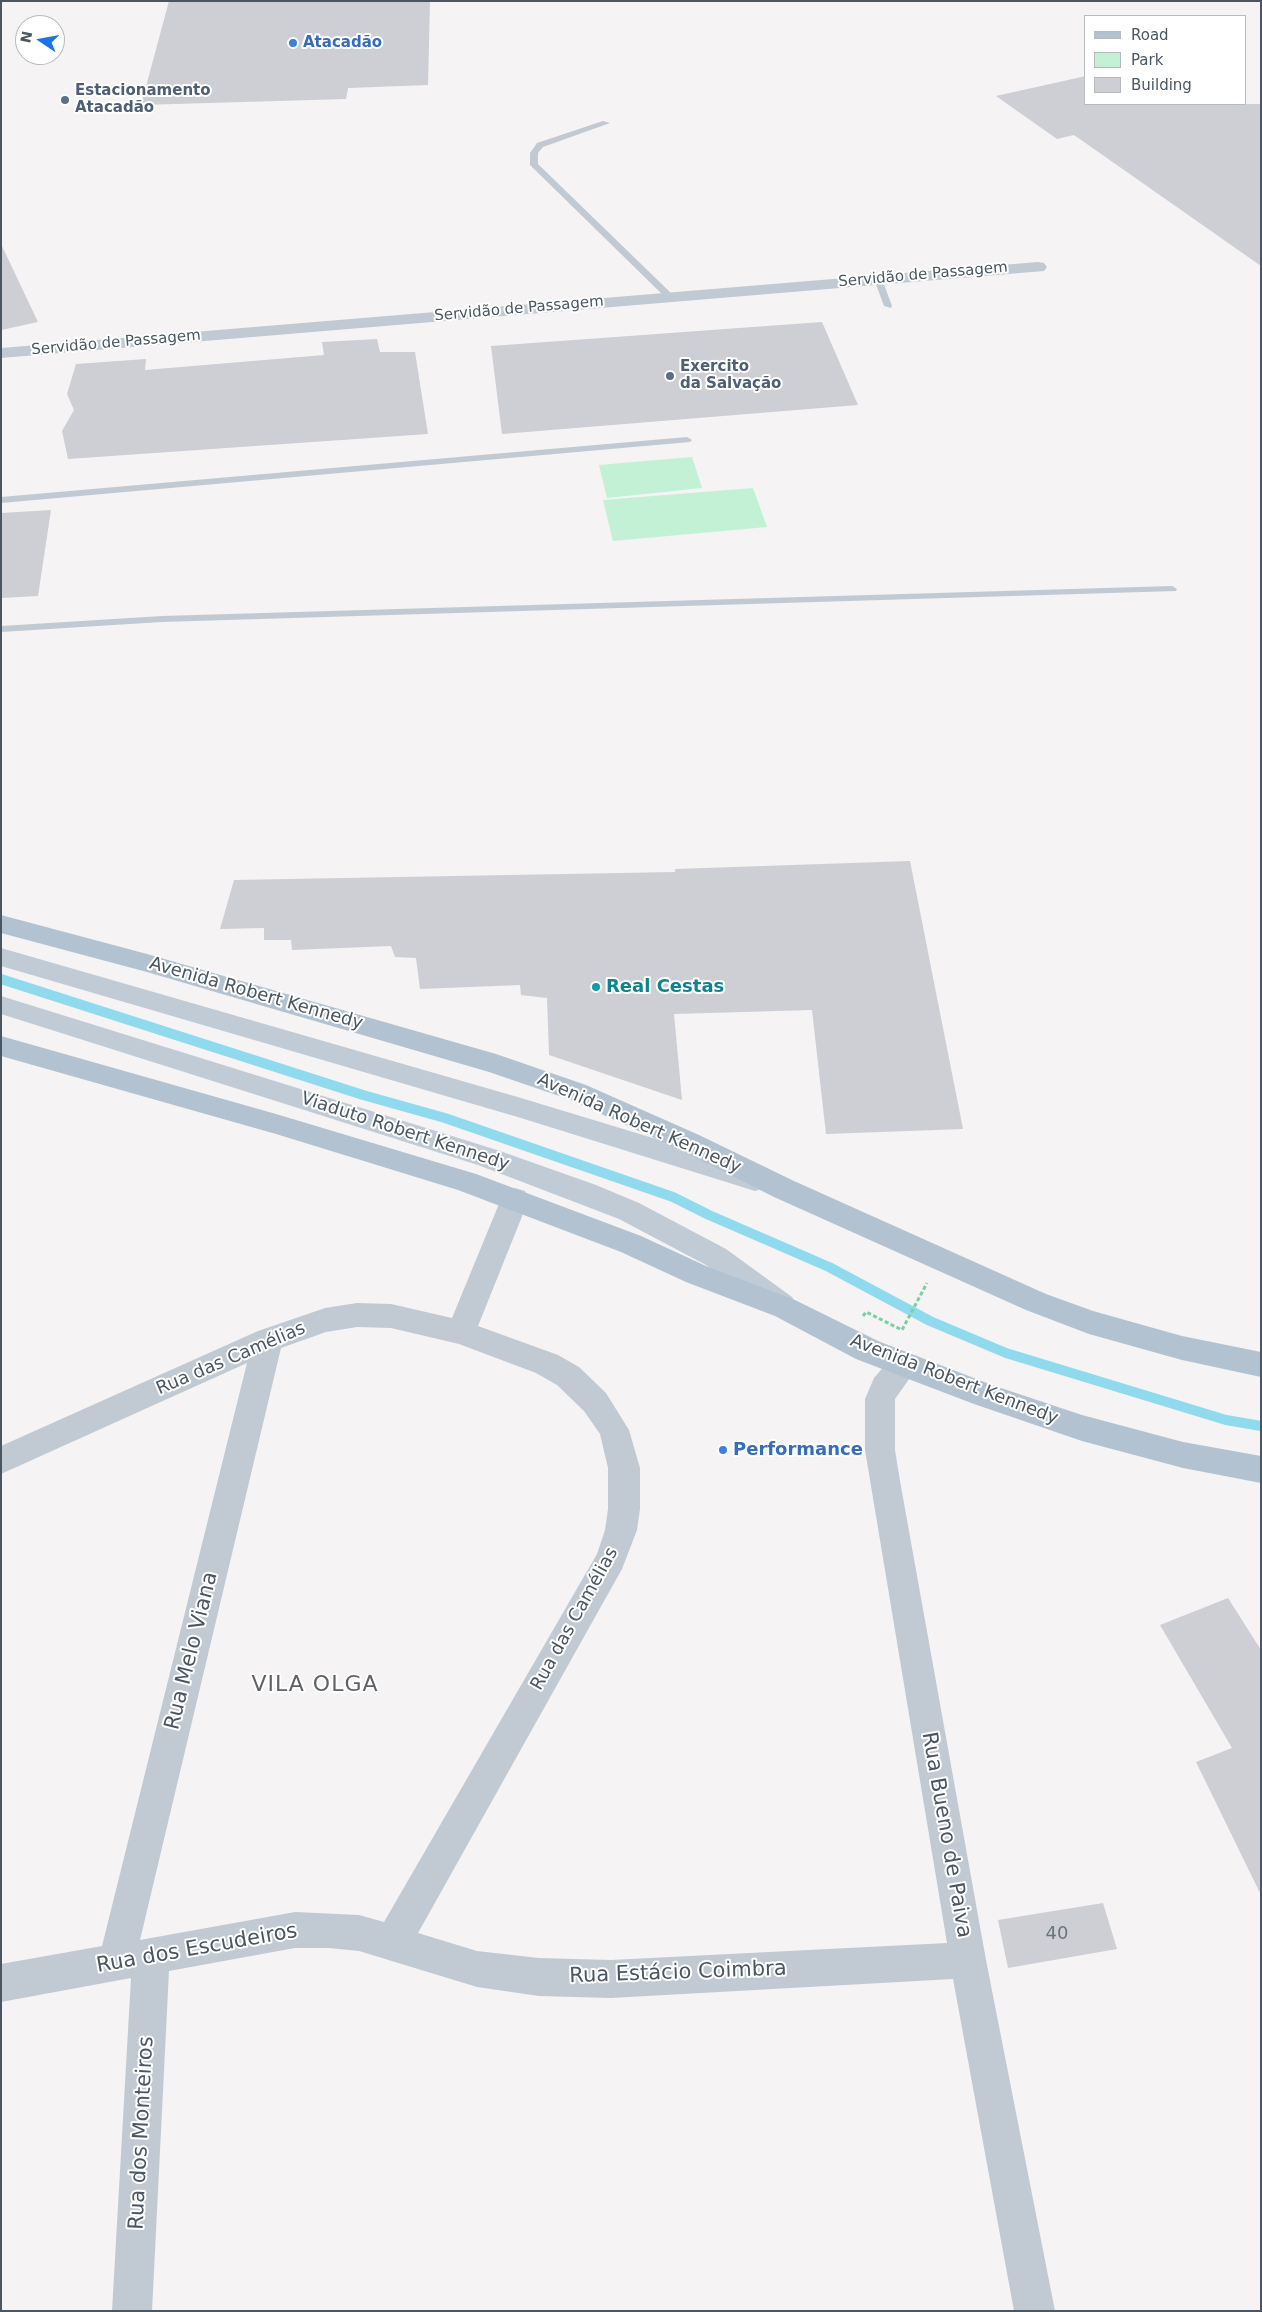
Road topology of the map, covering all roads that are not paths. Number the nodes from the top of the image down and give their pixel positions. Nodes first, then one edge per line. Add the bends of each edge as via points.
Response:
1 (606, 124) dead end
2 (1038, 267) dead end
3 (878, 279) junction
4 (670, 297) junction
5 (888, 306) dead end
6 (1, 353) edge
7 (687, 440) dead end
8 (1, 500) edge
9 (1172, 589) dead end
10 (1, 629) edge
11 (1, 924) edge
12 (1, 957) edge
13 (1, 1005) edge
14 (1, 1046) edge
15 (784, 1189) junction
16 (515, 1199) junction
17 (785, 1308) junction
18 (461, 1332) junction
19 (268, 1340) junction
20 (904, 1365) junction
21 (1261, 1365) edge
22 (1, 1461) edge
23 (1261, 1470) edge
24 (393, 1942) junction
25 (134, 1960) junction
26 (968, 1960) junction
27 (1, 1983) edge
28 (132, 2311) edge
29 (1035, 2311) edge

1 - 4 lane via 540,145 534,153 534,164
2 - 3 street, Servidão de Passagem
3 - 4 street, Servidão de Passagem
3 - 5 lane
4 - 6 street, Servidão de Passagem
7 - 8 lane
9 - 10 lane via 162,619
11 - 15 main road, Avenida Robert Kennedy via 496,1064 576,1092
12 - 15 main road via 521,1108
13 - 17 main road, Viaduto Robert Kennedy via 547,1178 629,1211 716,1257
14 - 16 main road, Avenida Robert Kennedy via 276,1124
15 - 21 main road, Avenida Robert Kennedy via 1002,1288 1088,1322 1182,1348
16 - 17 main road, Avenida Robert Kennedy
16 - 18 street
17 - 20 main road, Avenida Robert Kennedy
18 - 19 street, Rua das Camélias via 391,1316 357,1315 325,1320
18 - 24 street, Rua das Camélias via 547,1364 582,1387 614,1430 624,1468 624,1509 621,1530 610,1559
19 - 22 street, Rua das Camélias
19 - 25 street, Rua Melo Viana
20 - 23 main road, Avenida Robert Kennedy via 1082,1428 1183,1455
20 - 26 street, Rua Bueno de Paiva via 885,1387 880,1399 880,1450
24 - 25 street, Rua dos Escudeiros via 359,1933 295,1930
24 - 26 street, Rua Estácio Coimbra via 477,1969 539,1977 611,1979
25 - 27 street, Rua dos Escudeiros
25 - 28 street, Rua dos Monteiros
26 - 29 street, Rua Bueno de Paiva

